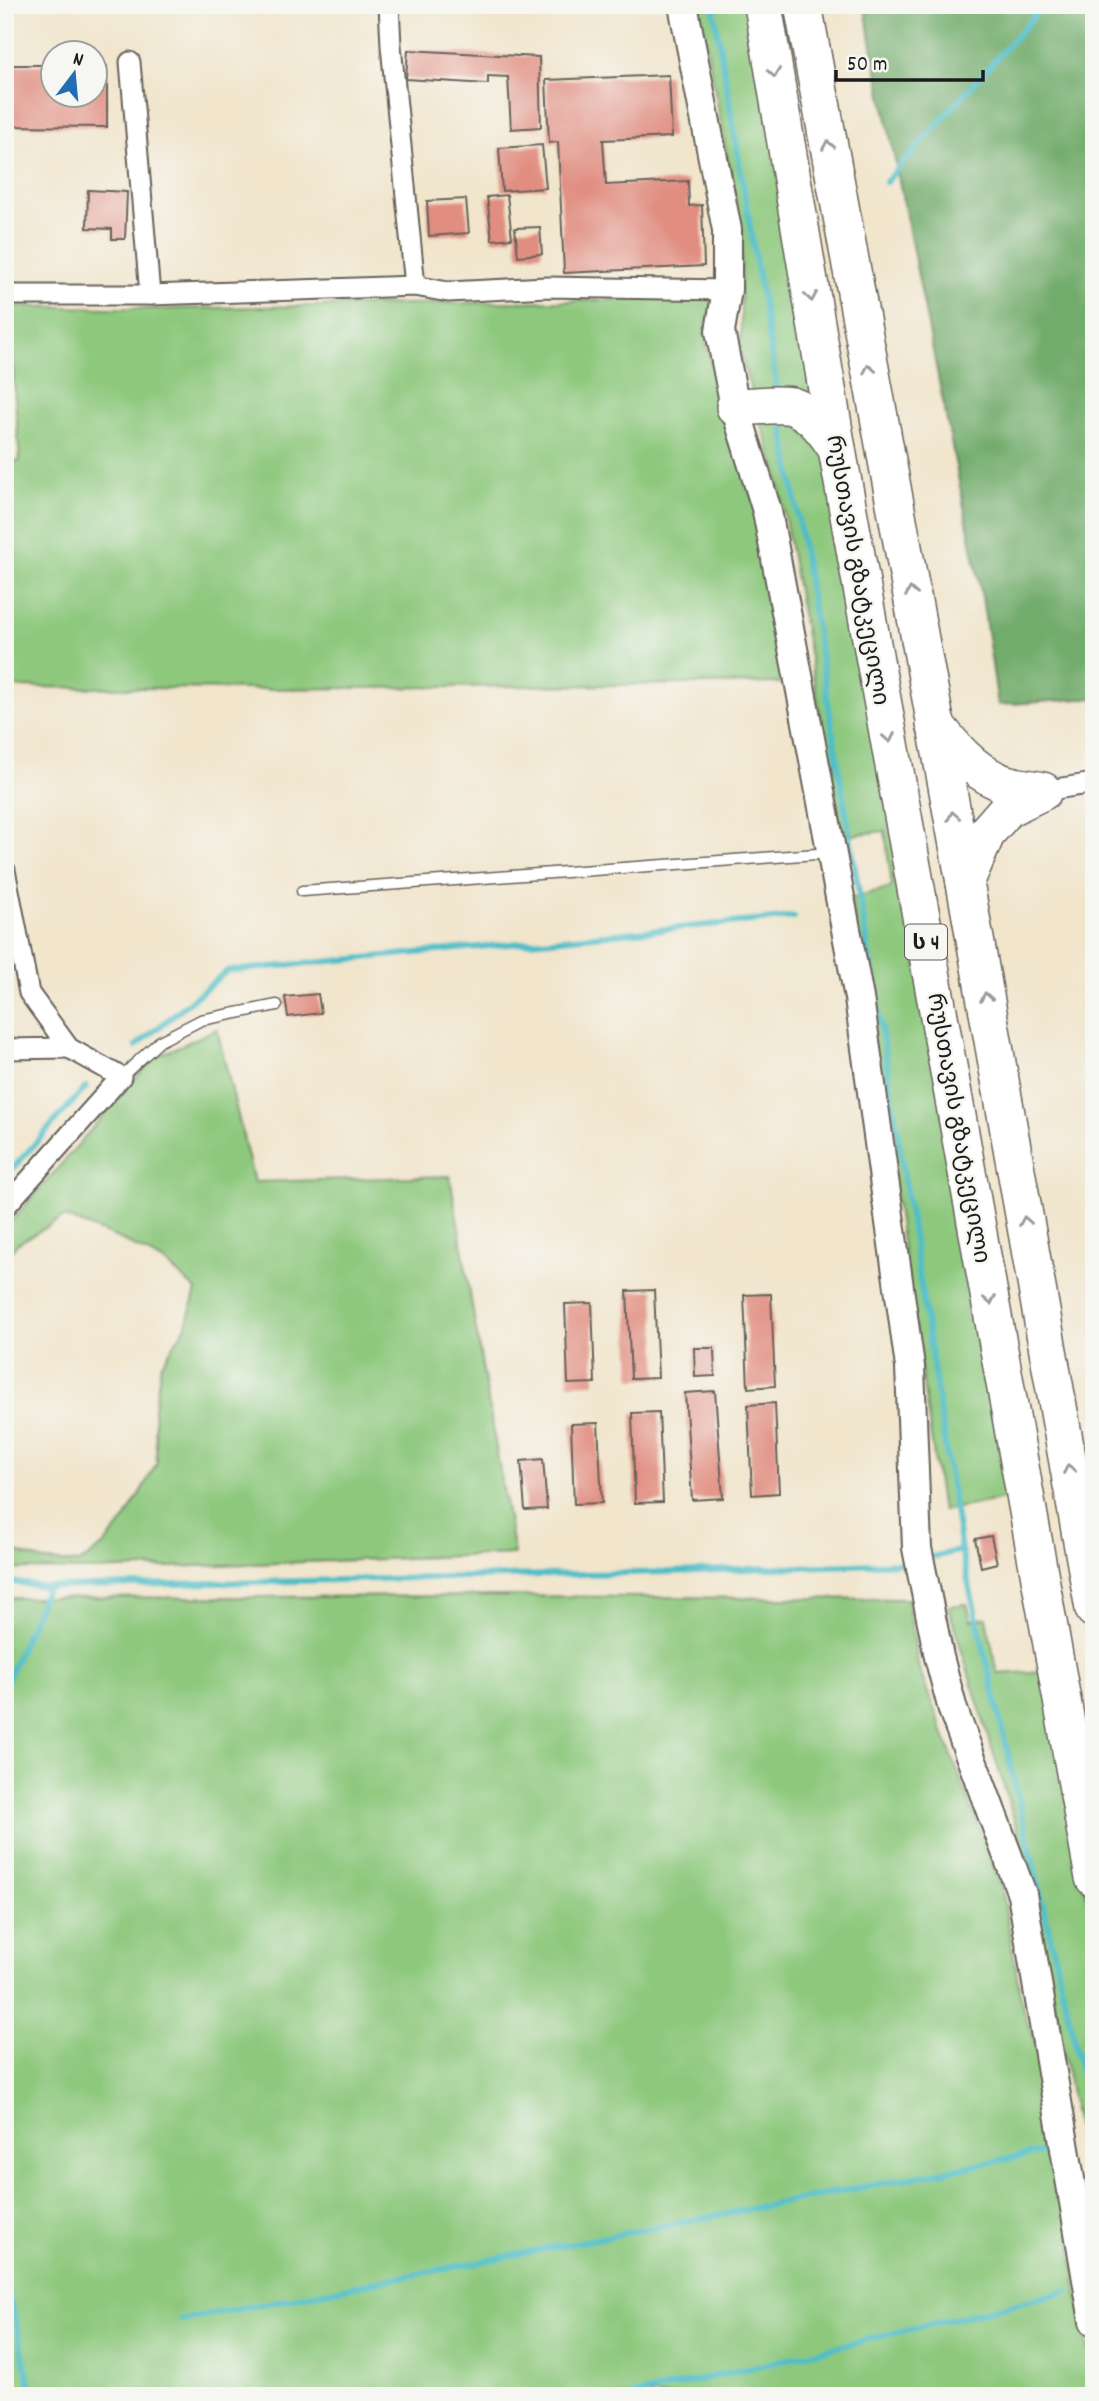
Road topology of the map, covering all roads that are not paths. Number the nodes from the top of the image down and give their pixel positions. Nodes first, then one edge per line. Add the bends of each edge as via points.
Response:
1 (389, 5) edge
2 (683, 5) edge
3 (763, 5) edge
4 (803, 5) edge
5 (130, 62) dead end
6 (415, 286) junction
7 (727, 290) junction
8 (5, 295) edge
9 (150, 295) junction
10 (820, 349) junction
11 (761, 407) junction
12 (837, 449) junction
13 (935, 724) junction
14 (1094, 783) edge
15 (1043, 791) junction
16 (832, 853) junction
17 (5, 870) edge
18 (965, 883) junction
19 (302, 891) dead end
20 (277, 1005) dead end
21 (69, 1048) junction
22 (5, 1049) edge
23 (121, 1077) junction
24 (5, 1207) edge
25 (1094, 1609) edge
26 (1094, 1878) edge
27 (1094, 2322) edge

1 - 6 street
2 - 7 street via 727,230
3 -> 10 highway, რუსთავის გზატკეცილი / ს 4
13 -> 4 highway, რუსთავის გზატკეცილი / ს 4
5 - 9 street
6 - 7 street via 448,292 548,287
6 - 9 street
7 - 11 street via 720,331
8 - 9 street
10 - 11 highway via 805,389
10 - 12 highway, რუსთავის გზატკეცილი / ს 4
11 - 12 highway via 810,416
11 - 16 street via 767,511
12 -> 26 highway, რუსთავის გზატკეცილი / ს 4
13 - 15 highway via 978,769 1001,782
18 -> 13 highway, რუსთავის გზატკეცილი / ს 4
14 - 15 street
15 - 18 highway via 1008,808 987,832
16 - 19 lane
16 - 27 street via 859,998 909,1367 917,1548 953,1710 1022,1894
17 - 21 street via 29,993
25 -> 18 highway, რუსთავის გზატკეცილი / ს 4
20 - 23 lane via 201,1020 160,1041
21 - 22 street
21 - 23 street
23 - 24 street

